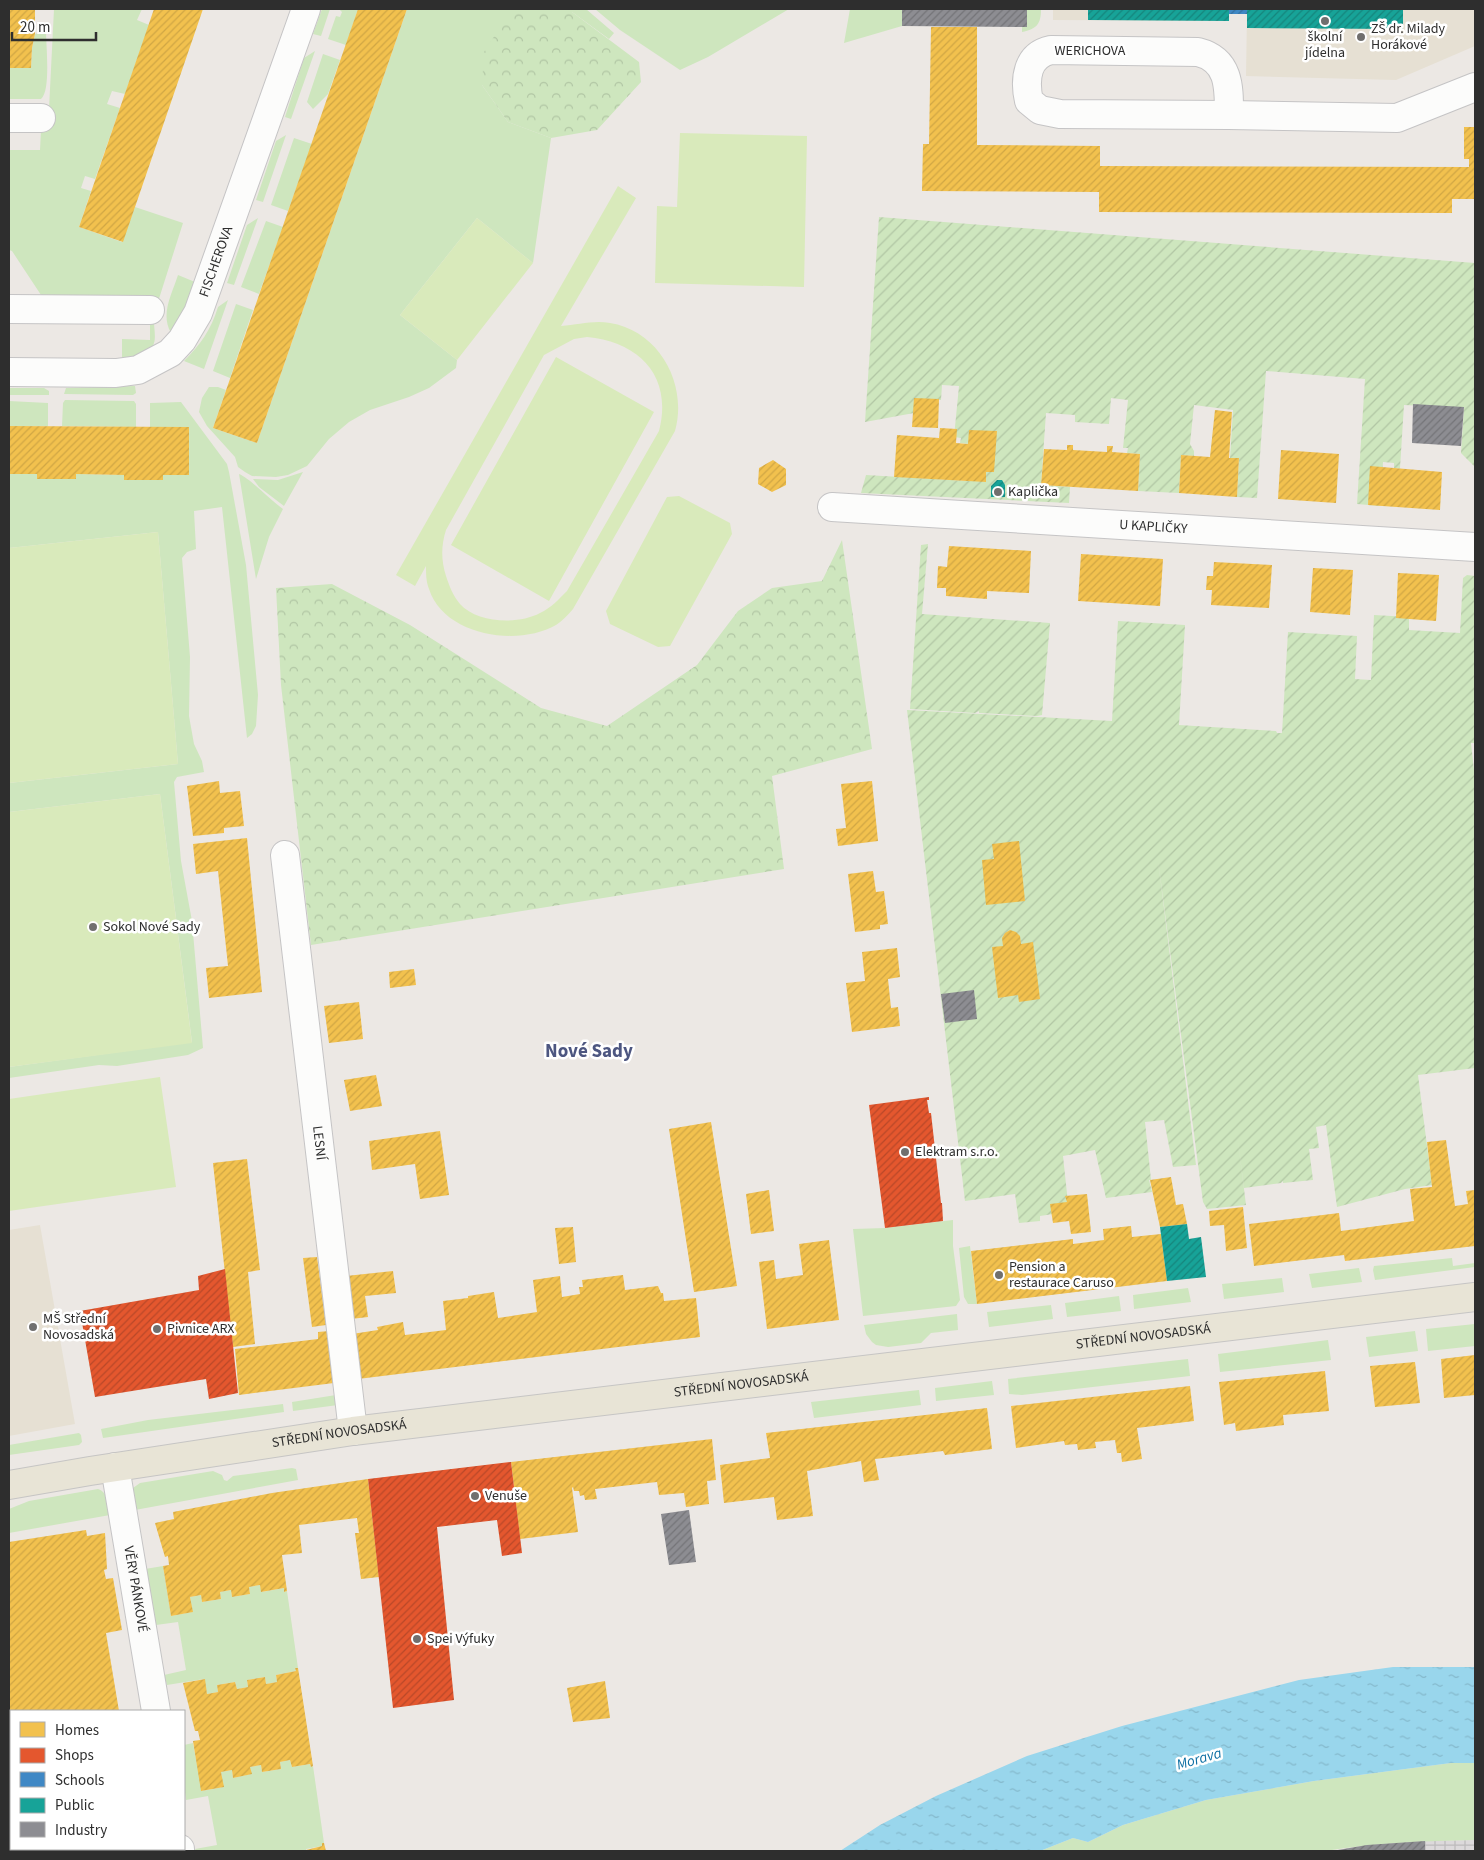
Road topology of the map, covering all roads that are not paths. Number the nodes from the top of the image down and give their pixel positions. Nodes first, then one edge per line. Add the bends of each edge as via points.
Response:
1 (306, 9) edge
2 (1475, 88) edge
3 (1229, 115) junction
4 (9, 118) edge
5 (41, 118) dead end
6 (9, 309) edge
7 (150, 310) dead end
8 (9, 372) edge
9 (832, 507) dead end
10 (1475, 547) edge
11 (285, 854) dead end
12 (1475, 1297) edge
13 (353, 1431) junction
14 (115, 1468) junction
15 (9, 1485) edge
16 (156, 1710) edge

1 - 8 street, FISCHEROVA via 198,313 182,340 170,353 138,370 116,374
2 - 3 street, WERICHOVA via 1397,118
3 - 3 street, WERICHOVA via 1046,112 1029,101 1028,74 1038,54 1051,50 1198,52 1208,55 1223,68 1229,95
4 - 5 street
6 - 7 street
9 - 10 street, U KAPLIČKY
11 - 13 street, LESNÍ
12 - 13 main road, STŘEDNÍ NOVOSADSKÁ
13 - 14 main road, STŘEDNÍ NOVOSADSKÁ
14 - 15 main road, STŘEDNÍ NOVOSADSKÁ
14 - 16 street, VĚRY PÁNKOVÉ

